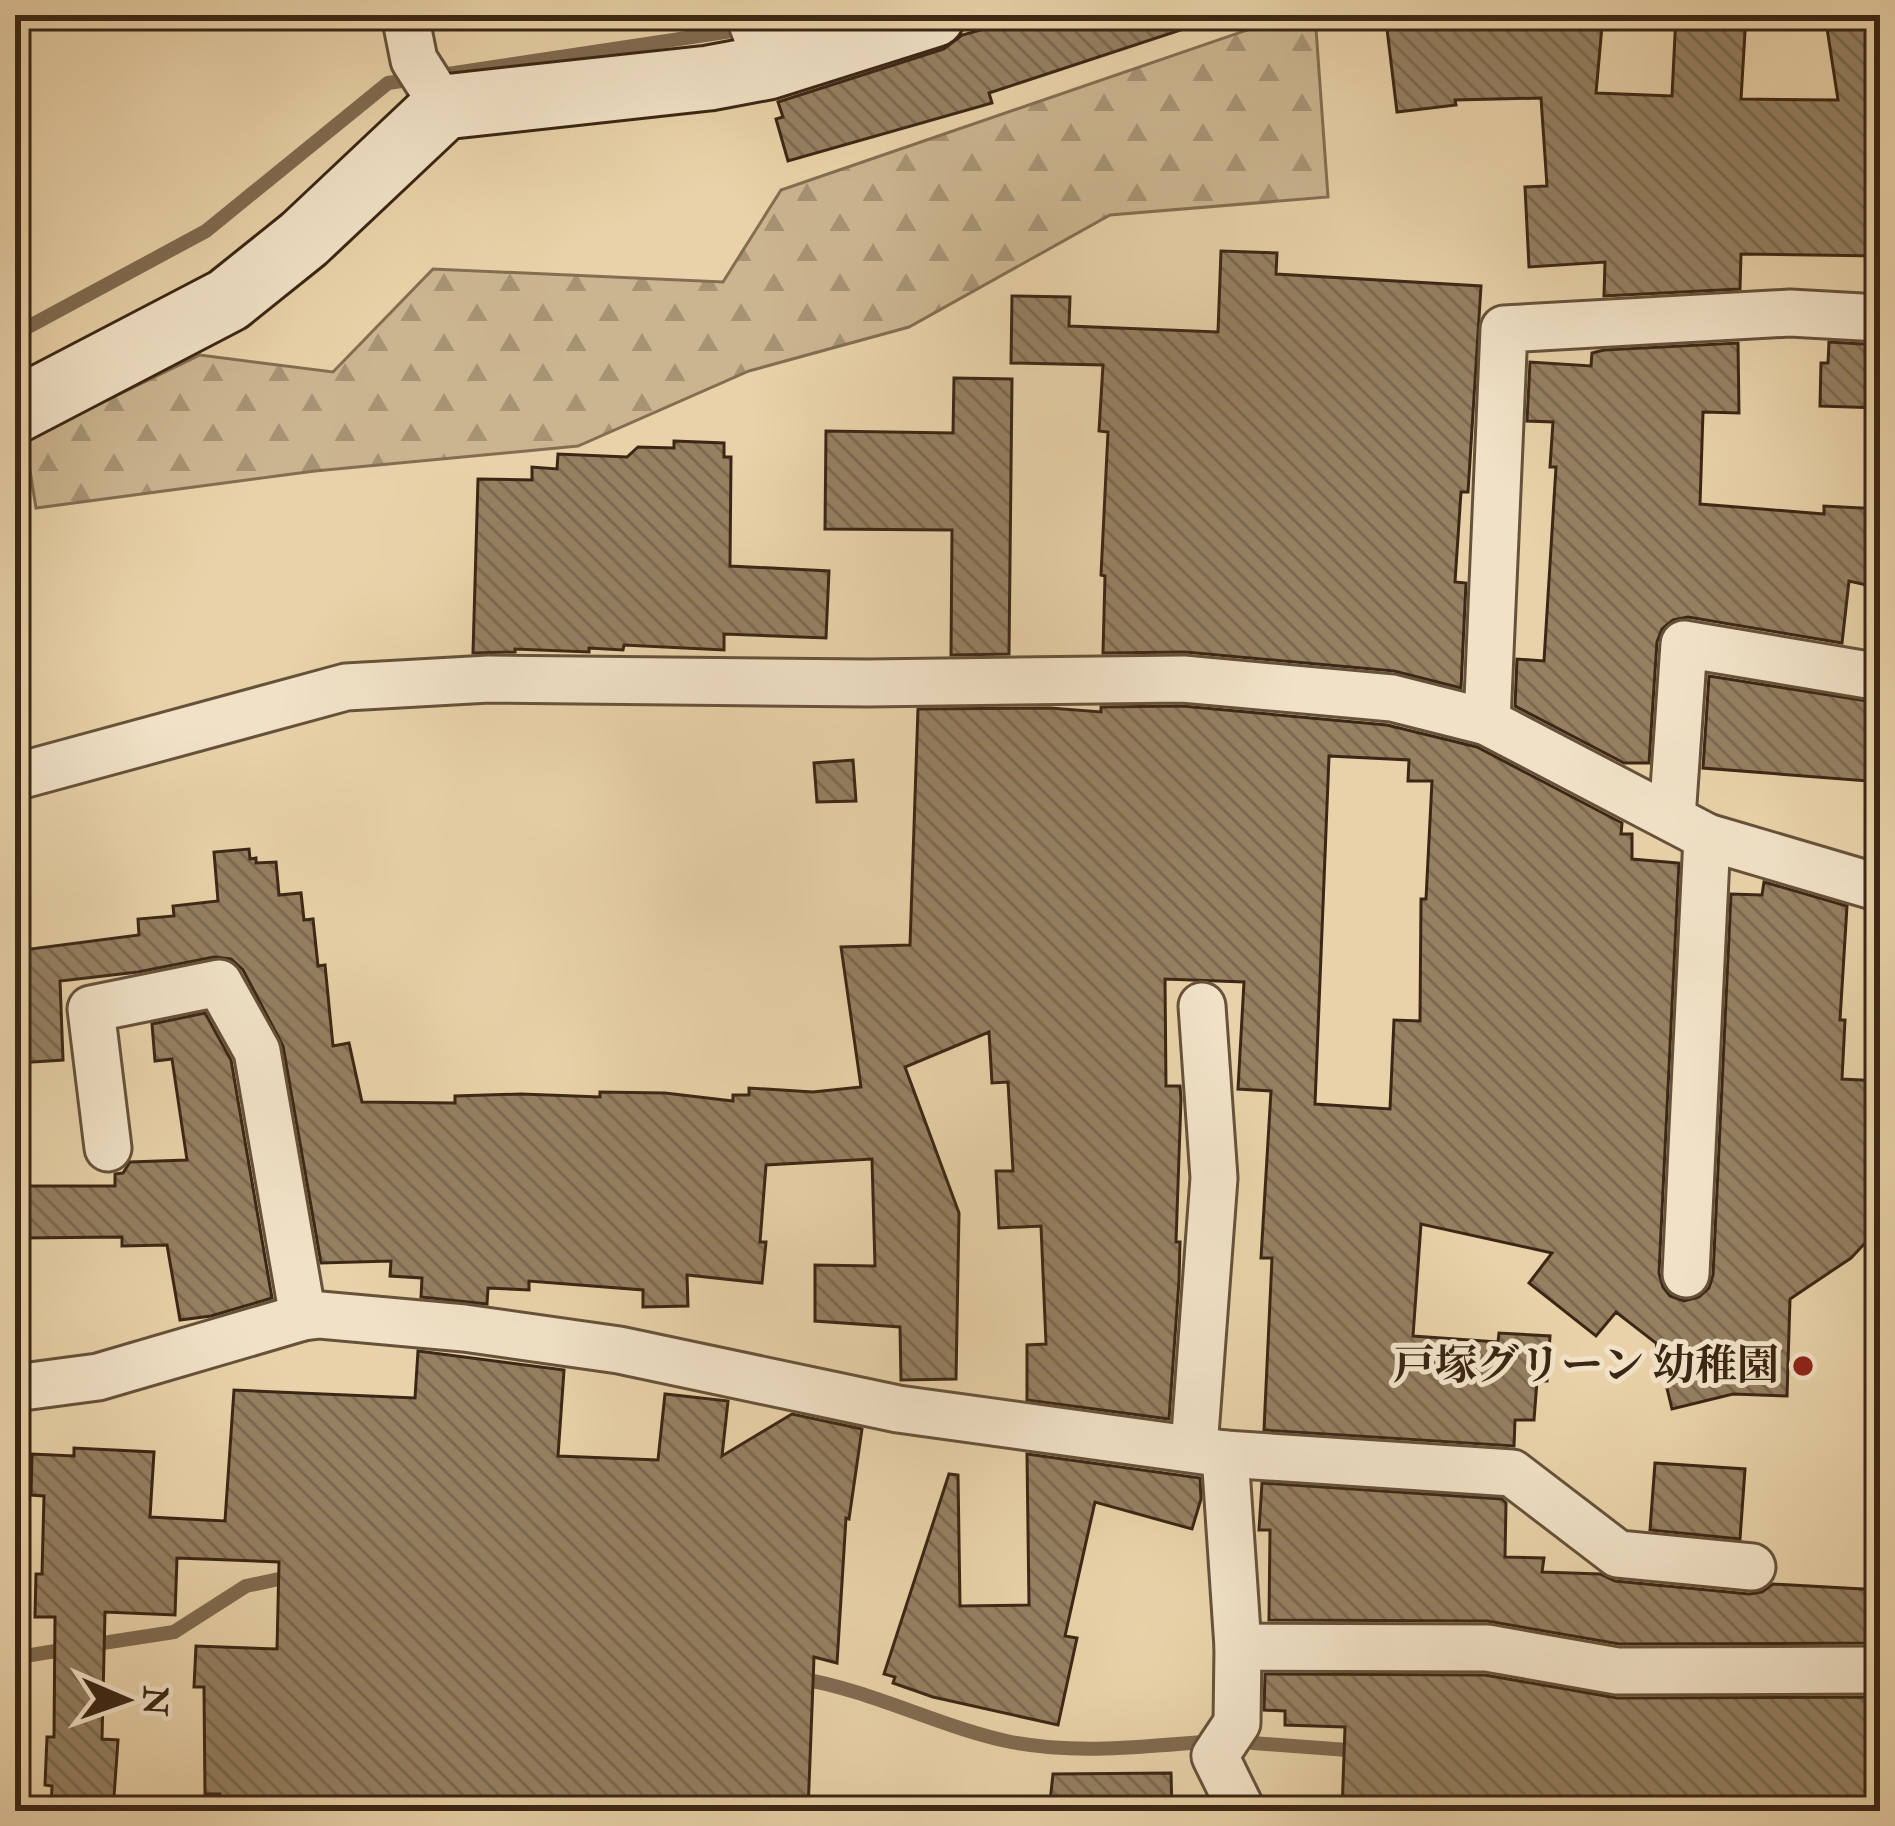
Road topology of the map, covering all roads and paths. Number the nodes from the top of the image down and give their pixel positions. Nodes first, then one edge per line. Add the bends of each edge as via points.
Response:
1 (405, 15) edge
2 (933, 15) edge
3 (759, 41) edge
4 (444, 107) junction
5 (1880, 318) edge
6 (15, 411) edge
7 (1880, 677) edge
8 (1487, 722) junction
9 (15, 777) edge
10 (1690, 827) junction
11 (1880, 888) edge
12 (1202, 1006) dead end
13 (108, 1148) dead end
14 (1686, 1274) dead end
15 (303, 1317) junction
16 (15, 1388) edge
17 (1210, 1451) junction
18 (1751, 1567) dead end
19 (1238, 1647) junction
20 (1880, 1670) edge
21 (1242, 1811) edge

1 - 4 street via 414,60
2 - 3 street
3 - 4 street via 709,78
4 - 6 street via 228,301
5 - 8 street via 1790,313 1504,329
7 - 10 street via 1684,644
8 - 9 street via 1392,698 1183,680 489,679 346,687
8 - 10 street
10 - 11 street
10 - 14 street
12 - 17 street via 1214,1178
13 - 15 street via 91,1010 220,983 257,1051
15 - 16 street via 98,1377
15 - 17 street via 619,1350 898,1409
17 - 18 street via 1512,1473 1618,1555
17 - 19 street
19 - 20 street via 1487,1648 1617,1671
19 - 21 street via 1237,1723 1215,1756

